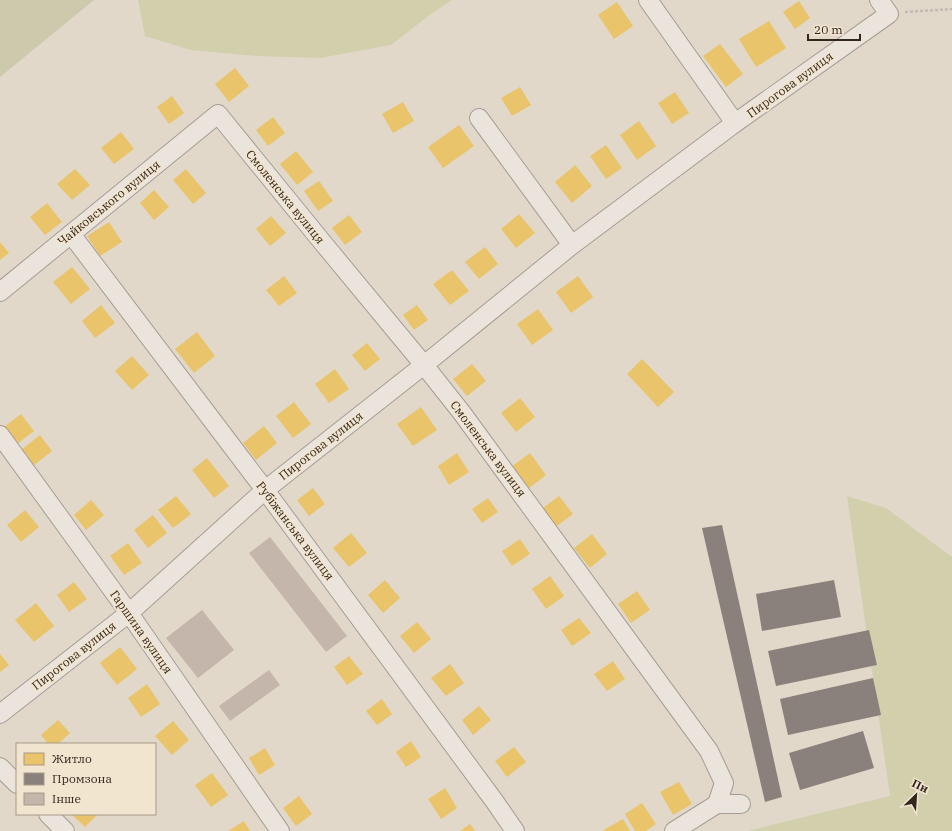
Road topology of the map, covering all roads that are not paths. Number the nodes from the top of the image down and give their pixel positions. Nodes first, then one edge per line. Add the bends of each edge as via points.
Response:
1 (648, 0) edge
2 (884, 7) edge
3 (218, 114) joint
4 (479, 118) dead end
5 (735, 124) junction
6 (71, 234) junction
7 (572, 245) junction
8 (0, 292) edge
9 (424, 365) junction
10 (0, 435) edge
11 (265, 490) junction
12 (128, 613) junction
13 (0, 714) edge
14 (0, 767) edge
15 (16, 783) edge
16 (716, 804) junction
17 (741, 804) dead end
18 (49, 815) edge
19 (65, 831) edge
20 (280, 831) edge
21 (515, 831) edge
22 (674, 831) edge

1 - 5 street, Пирогова вулиця
2 - 5 street, Пирогова вулиця
3 - 6 street, Чайковського вулиця
3 - 9 street, Смоленська вулиця
4 - 7 street
5 - 7 street, Пирогова вулиця
6 - 8 street, Чайковського вулиця
6 - 11 street, Рубіжанська вулиця
7 - 9 street, Пирогова вулиця
9 - 11 street, Пирогова вулиця
9 - 16 street, Смоленська вулиця via 710,751 724,783
10 - 12 street, Гаршина вулиця
11 - 12 street, Пирогова вулиця
11 - 21 street, Рубіжанська вулиця
12 - 13 street, Пирогова вулиця
12 - 20 street, Гаршина вулиця
14 - 15 street
16 - 17 street
16 - 22 street
18 - 19 street

